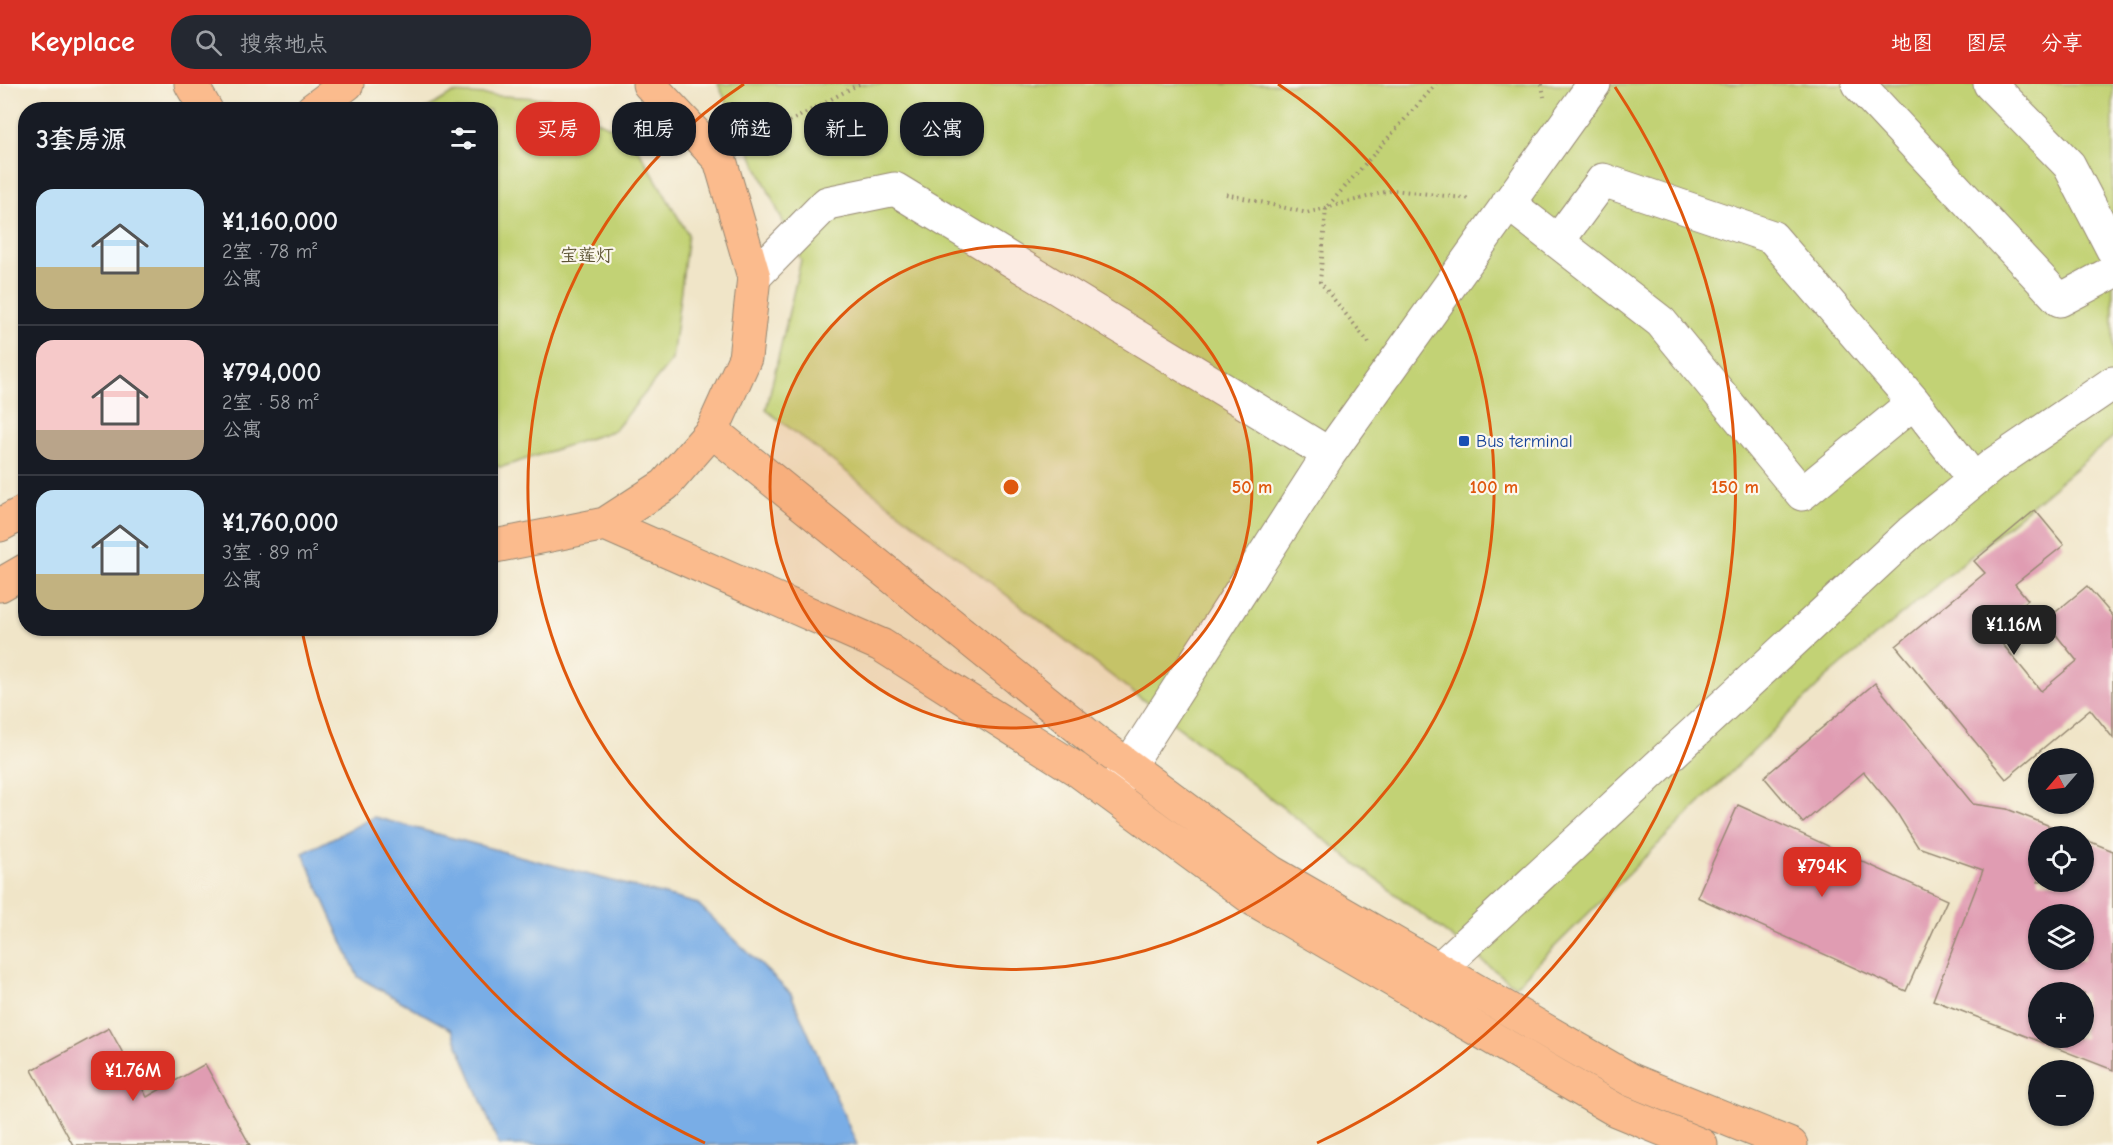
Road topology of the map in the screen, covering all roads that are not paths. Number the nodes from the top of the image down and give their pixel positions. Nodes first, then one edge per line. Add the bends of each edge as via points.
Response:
1 (191, 84) edge
2 (347, 84) edge
3 (649, 84) edge
4 (1594, 84) edge
5 (1858, 84) edge
6 (1990, 84) edge
7 (201, 102) edge
8 (323, 102) edge
9 (1509, 203) junction
10 (1558, 241) junction
11 (2113, 250) edge
12 (2113, 272) edge
13 (754, 277) junction
14 (2113, 383) edge
15 (1914, 402) junction
16 (712, 431) junction
17 (1329, 454) junction
18 (1974, 480) junction
19 (18, 515) edge
20 (605, 524) junction
21 (0, 525) edge
22 (498, 545) edge
23 (18, 575) edge
24 (0, 585) edge
25 (1128, 765) junction
26 (1110, 794) junction
27 (1439, 969) junction
28 (1701, 1145) edge
29 (1791, 1145) edge

1 - 7 main road
2 - 8 main road
3 - 13 main road via 720,160
4 - 9 street
5 - 12 street via 2060,300
6 - 11 street via 2068,165
9 - 10 street
9 - 17 street
10 - 15 street via 1603,180 1772,237
10 - 15 street via 1661,322 1802,494
13 - 16 main road via 745,358
13 - 17 street via 827,203 895,189
14 - 18 street
15 - 18 street
16 - 20 main road via 665,485
16 - 25 main road
17 - 25 street
18 - 27 street via 1903,540
19 - 21 main road
20 - 22 main road
20 - 26 main road via 881,645
23 - 24 main road
25 - 26 street
25 - 27 main road via 1271,872
26 - 28 main road via 1253,899 1616,1110
27 - 29 main road via 1630,1080

